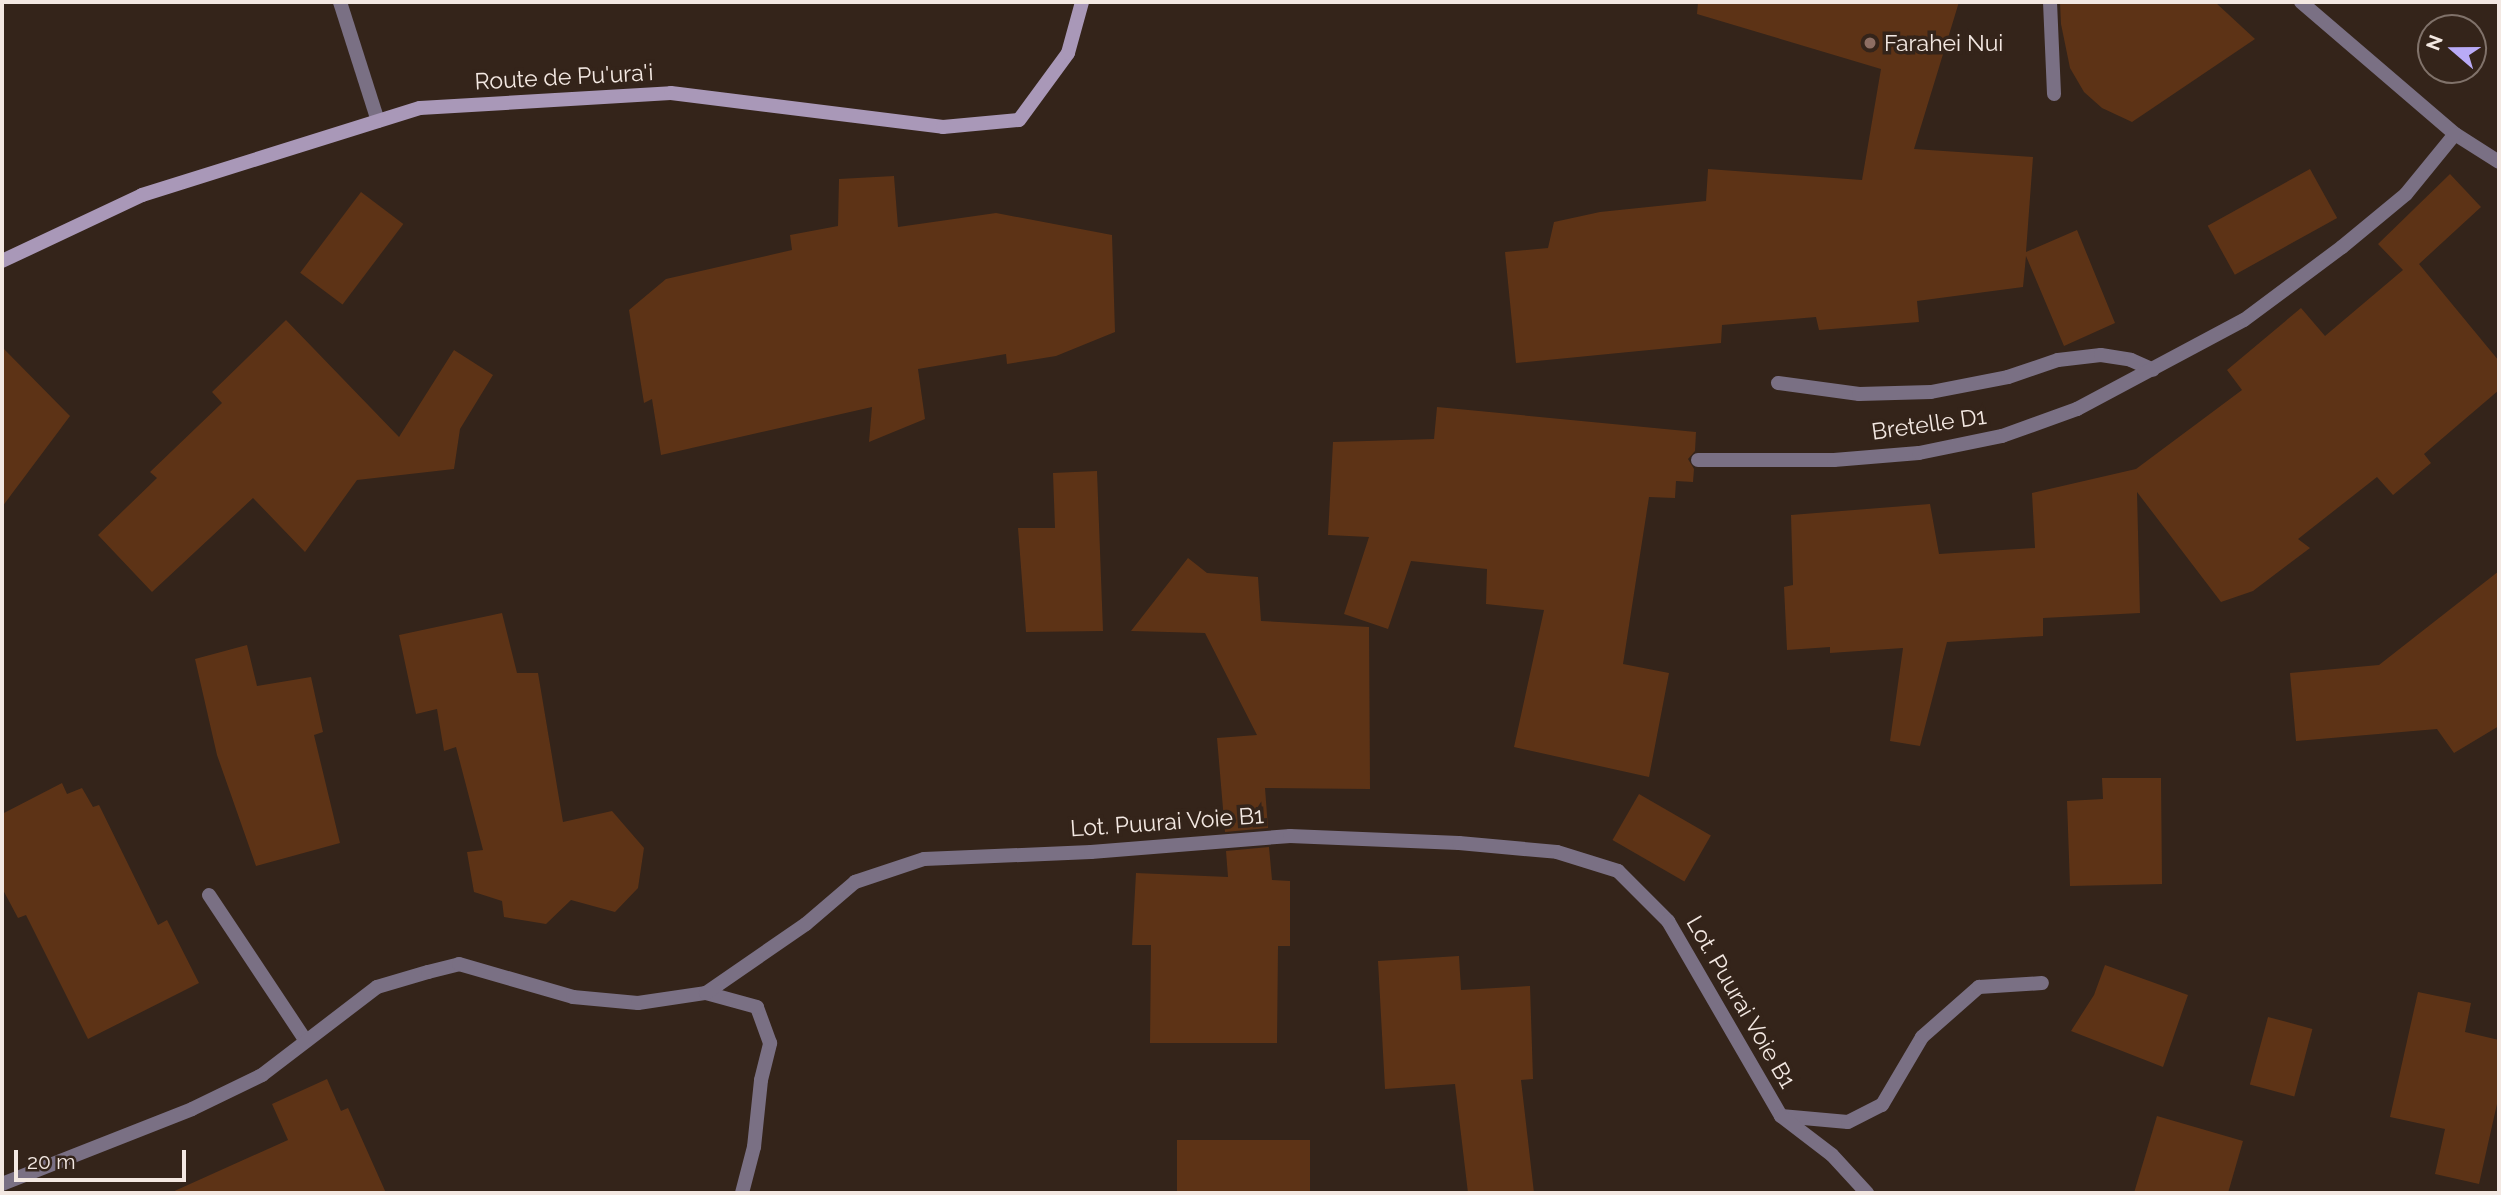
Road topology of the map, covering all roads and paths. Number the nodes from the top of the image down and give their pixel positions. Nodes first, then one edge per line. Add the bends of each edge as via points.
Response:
1 (340, 2) edge
2 (1082, 2) edge
3 (2050, 2) edge
4 (2301, 2) edge
5 (2053, 94) dead end
6 (378, 121) junction
7 (2455, 134) junction
8 (2499, 162) edge
9 (2, 261) edge
10 (2153, 370) junction
11 (1778, 383) dead end
12 (1698, 460) dead end
13 (209, 895) dead end
14 (2042, 983) dead end
15 (706, 993) junction
16 (306, 1041) junction
17 (1781, 1116) junction
18 (2, 1184) edge
19 (741, 1193) edge
20 (1867, 1193) edge

1 - 6 street
2 - 6 main road, Route de Pu'ura'i via 1068,52 1019,120 943,128 671,93 420,108
3 - 5 street
4 - 7 street
6 - 9 main road, Route de Pu'ura'i via 142,195
7 - 8 street
7 - 10 street, Bretelle D1 via 2406,194 2342,247 2244,320
10 - 11 street, Bretelle D1 via 2131,360 2101,355 2058,360 2008,377 1931,392 1859,394
10 - 12 street, Bretelle D1 via 2077,409 2003,436 1919,453 1847,459
13 - 16 street
14 - 17 street, Lot. Puurai Voie B1 via 1979,987 1922,1037 1882,1105 1848,1122
15 - 16 street via 638,1003 573,998 459,964 377,987
15 - 17 street, Lot. Puurai Voie B1 via 806,924 855,882 924,859 1290,836 1557,852 1618,871 1668,921
15 - 19 street via 757,1007 770,1043 754,1147
16 - 18 street via 262,1075 192,1109
17 - 20 street, Lot. Puurai Voie B1 via 1832,1155

